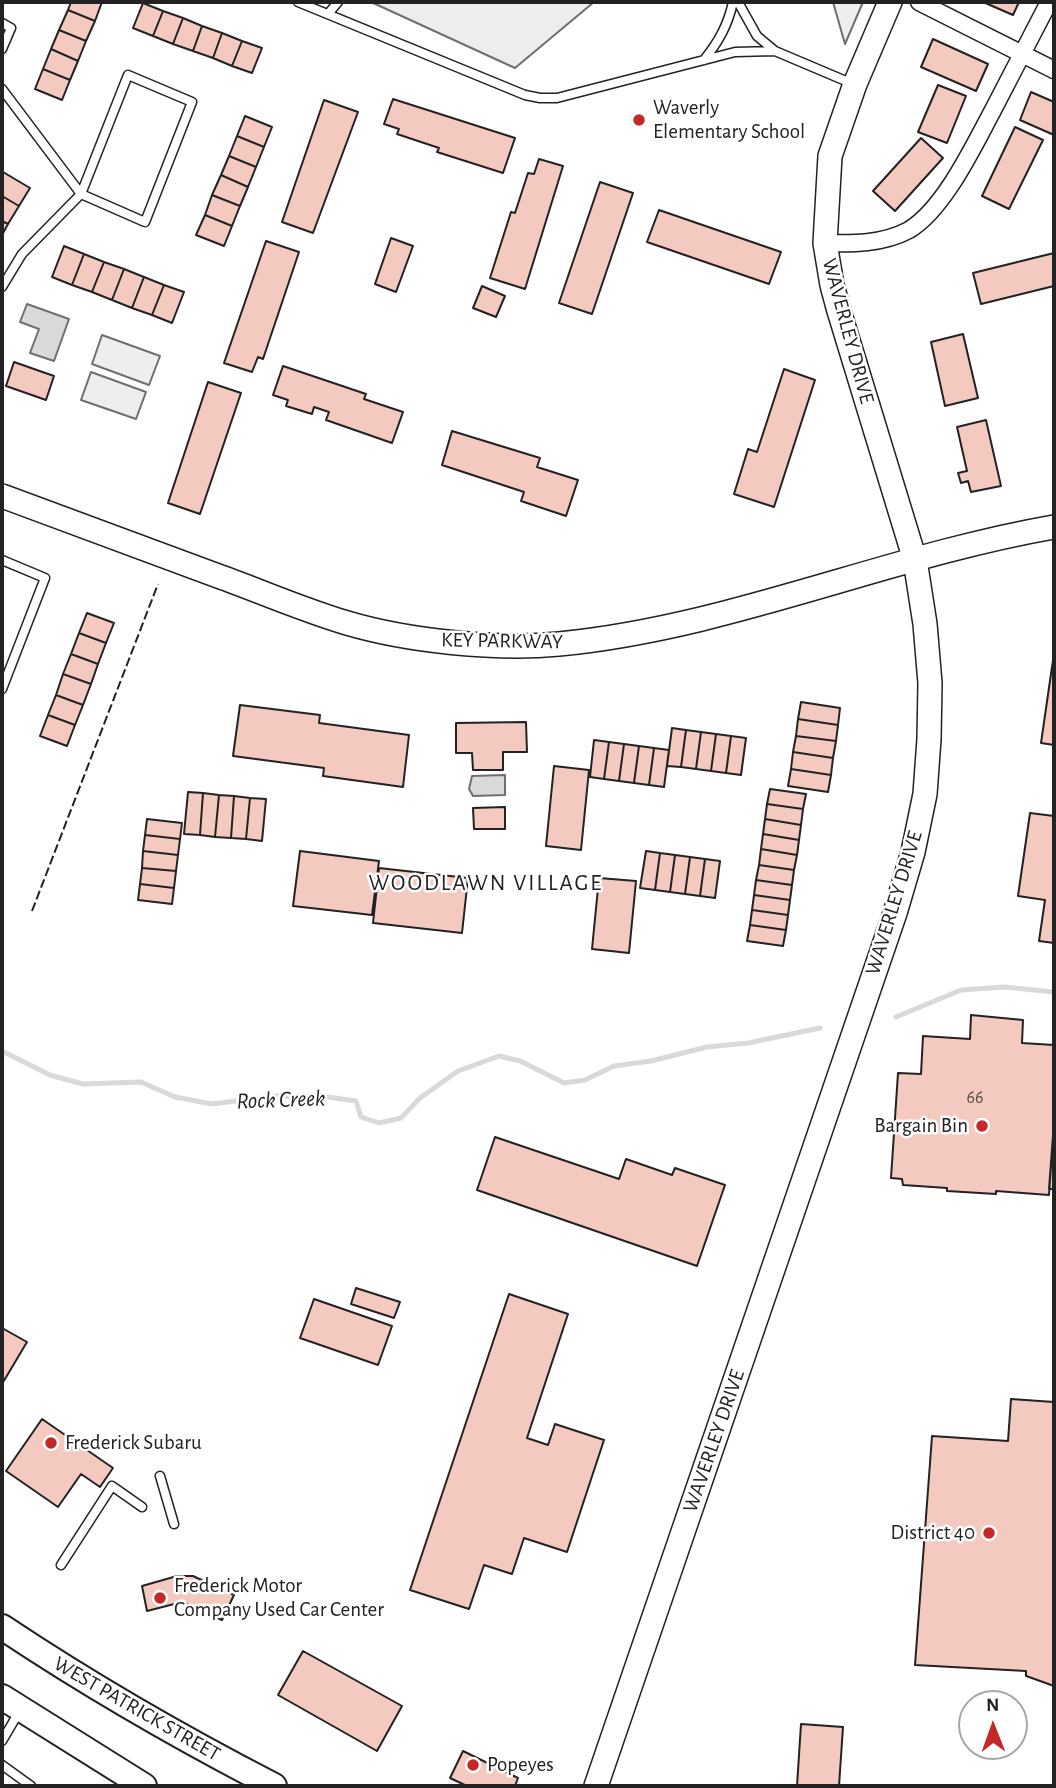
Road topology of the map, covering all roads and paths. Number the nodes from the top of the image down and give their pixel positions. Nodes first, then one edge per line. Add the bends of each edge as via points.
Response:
1 (298, 2) edge
2 (338, 2) edge
3 (736, 2) edge
4 (891, 2) edge
5 (919, 2) edge
6 (1049, 2) edge
7 (328, 14) junction
8 (2, 23) edge
9 (2, 49) edge
10 (775, 51) junction
11 (1022, 54) junction
12 (704, 60) junction
13 (1054, 70) edge
14 (855, 84) junction
15 (2, 89) edge
16 (81, 194) junction
17 (825, 243) junction
18 (2, 286) edge
19 (2, 496) edge
20 (1054, 527) edge
21 (2, 560) edge
22 (915, 560) junction
23 (2, 689) edge
24 (160, 1476) dead end
25 (142, 1507) dead end
26 (174, 1524) dead end
27 (61, 1565) dead end
28 (2, 1627) edge
29 (11, 1703) edge
30 (2, 1741) edge
31 (2, 1765) edge
32 (31, 1786) edge
33 (144, 1786) edge
34 (274, 1786) edge
35 (596, 1786) edge

1 - 7 lane
2 - 7 lane
3 - 10 lane via 757,36
3 - 12 lane via 723,35
4 - 14 street, WAVERLEY DRIVE
5 - 11 street
6 - 11 street
7 - 12 lane via 540,99
8 - 9 lane via 11,28
10 - 12 lane via 735,52
10 - 14 lane
11 - 13 street
11 - 17 street via 963,165 929,214 908,230 886,238 858,244
14 - 17 street, WAVERLEY DRIVE via 830,156
15 - 16 lane
16 - 16 lane via 128,75 192,102 145,222
16 - 18 lane via 22,254
17 - 22 street, WAVERLEY DRIVE via 835,298
19 - 22 street, KEY PARKWAY via 347,623 423,638 500,645 556,645 621,637
20 - 22 street, KEY PARKWAY
21 - 23 lane via 45,578
22 - 35 street, WAVERLEY DRIVE via 930,683 925,794 913,852
24 - 26 lane
25 - 27 lane via 112,1486
28 - 34 main road, WEST PATRICK STREET
29 - 30 lane
29 - 33 main road
31 - 32 lane

